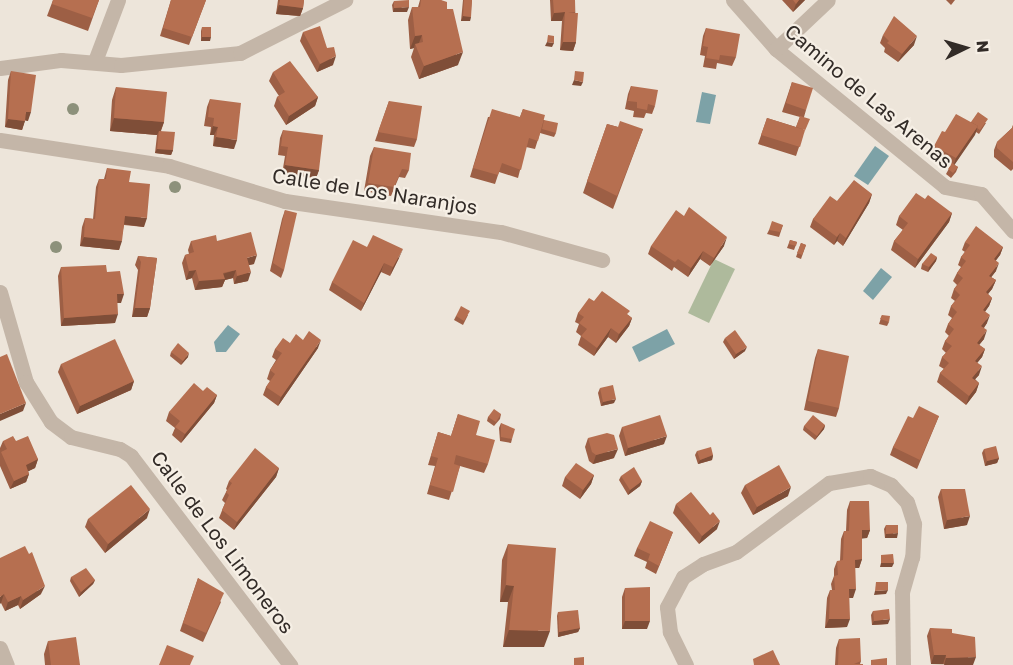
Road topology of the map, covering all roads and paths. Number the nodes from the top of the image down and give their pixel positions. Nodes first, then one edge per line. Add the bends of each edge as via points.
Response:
1 (118, 0) edge
2 (345, 0) edge
3 (733, 0) edge
4 (828, 0) edge
5 (324, 6) edge
6 (776, 49) junction
7 (95, 61) junction
8 (0, 68) edge
9 (0, 140) edge
10 (1013, 231) edge
11 (602, 260) dead end
12 (0, 292) edge
13 (0, 648) edge
14 (7, 665) edge
15 (290, 665) edge
16 (686, 665) edge
17 (903, 665) edge

1 - 7 street
2 - 5 street
3 - 6 street, Camino de Las Arenas
4 - 6 street
5 - 7 street via 240,53 122,66
6 - 10 street, Camino de Las Arenas via 945,187 981,194
7 - 8 street via 61,60
9 - 11 street, Calle de Los Naranjos via 169,166 285,201 501,232
12 - 15 street, Calle de Los Limoneros via 26,382 51,422 71,437 120,449 131,456
13 - 14 street
16 - 17 street via 670,632 667,608 683,577 703,564 736,552 829,483 870,476 891,485 907,502 914,524 912,557 902,593

